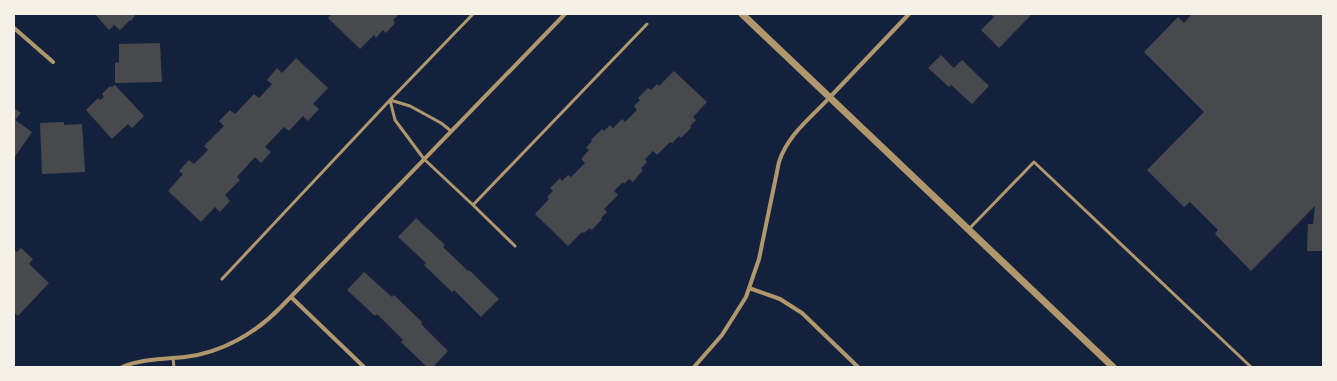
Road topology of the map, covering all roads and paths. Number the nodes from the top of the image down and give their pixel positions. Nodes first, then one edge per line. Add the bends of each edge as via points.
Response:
1 (473, 14) edge
2 (565, 14) edge
3 (742, 14) edge
4 (909, 14) edge
5 (647, 24) dead end
6 (14, 28) edge
7 (53, 62) dead end
8 (830, 98) junction
9 (390, 100) junction
10 (451, 131) junction
11 (424, 159) junction
12 (473, 205) junction
13 (969, 229) junction
14 (515, 246) dead end
15 (222, 279) dead end
16 (749, 288) junction
17 (291, 297) junction
18 (173, 358) junction
19 (122, 367) edge
20 (174, 367) edge
21 (364, 367) edge
22 (694, 367) edge
23 (858, 367) edge
24 (1113, 367) edge
25 (1251, 367) edge

1 - 9 lane
2 - 10 street
3 - 8 street
4 - 8 street
5 - 12 lane
6 - 7 street
8 - 13 street
8 - 16 street via 795,133 784,149 759,259
9 - 10 lane via 410,106
9 - 11 lane via 395,120
9 - 15 lane
10 - 11 street
11 - 12 lane
11 - 17 street
12 - 14 lane
13 - 24 street
13 - 25 lane via 1034,162
16 - 22 street via 738,312 722,335
16 - 23 street via 780,299 802,313
17 - 18 street via 267,320 237,340 212,351
17 - 21 street
18 - 19 street via 146,360
18 - 20 lane

